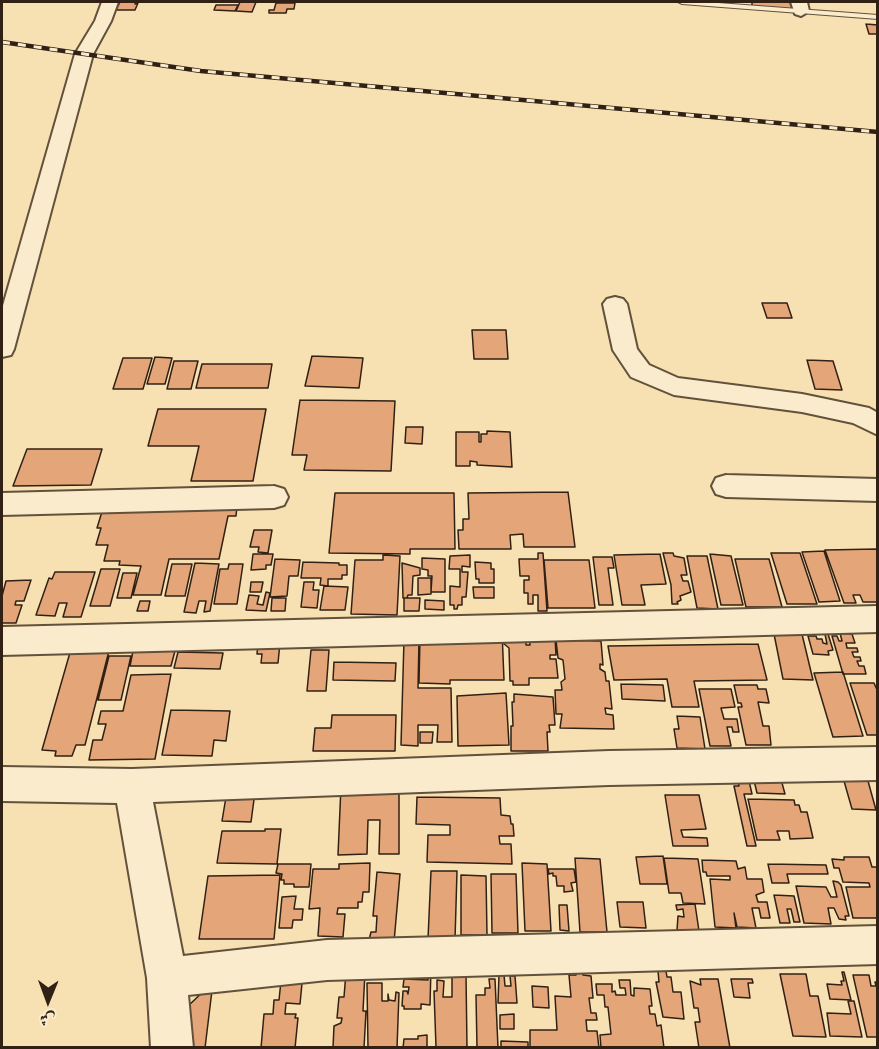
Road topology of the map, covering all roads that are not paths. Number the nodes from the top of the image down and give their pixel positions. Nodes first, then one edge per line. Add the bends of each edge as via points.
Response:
1 (110, 2) edge
2 (682, 2) edge
3 (750, 4) edge
4 (800, 6) edge
5 (878, 17) edge
6 (615, 304) dead end
7 (2, 349) edge
8 (878, 426) edge
9 (726, 486) dead end
10 (878, 490) edge
11 (274, 497) dead end
12 (2, 504) edge
13 (878, 619) edge
14 (2, 641) edge
15 (878, 763) edge
16 (2, 784) edge
17 (132, 786) junction
18 (878, 945) edge
19 (167, 978) junction
20 (172, 1047) edge

1 - 7 street via 104,21 84,54
2 - 3 lane
3 - 4 lane
4 - 5 lane
6 - 8 street via 625,350 640,371 674,386 802,403 860,415
9 - 10 street
11 - 12 street
13 - 14 street
15 - 17 street
16 - 17 street
17 - 19 street
18 - 19 street via 327,960
19 - 20 street

